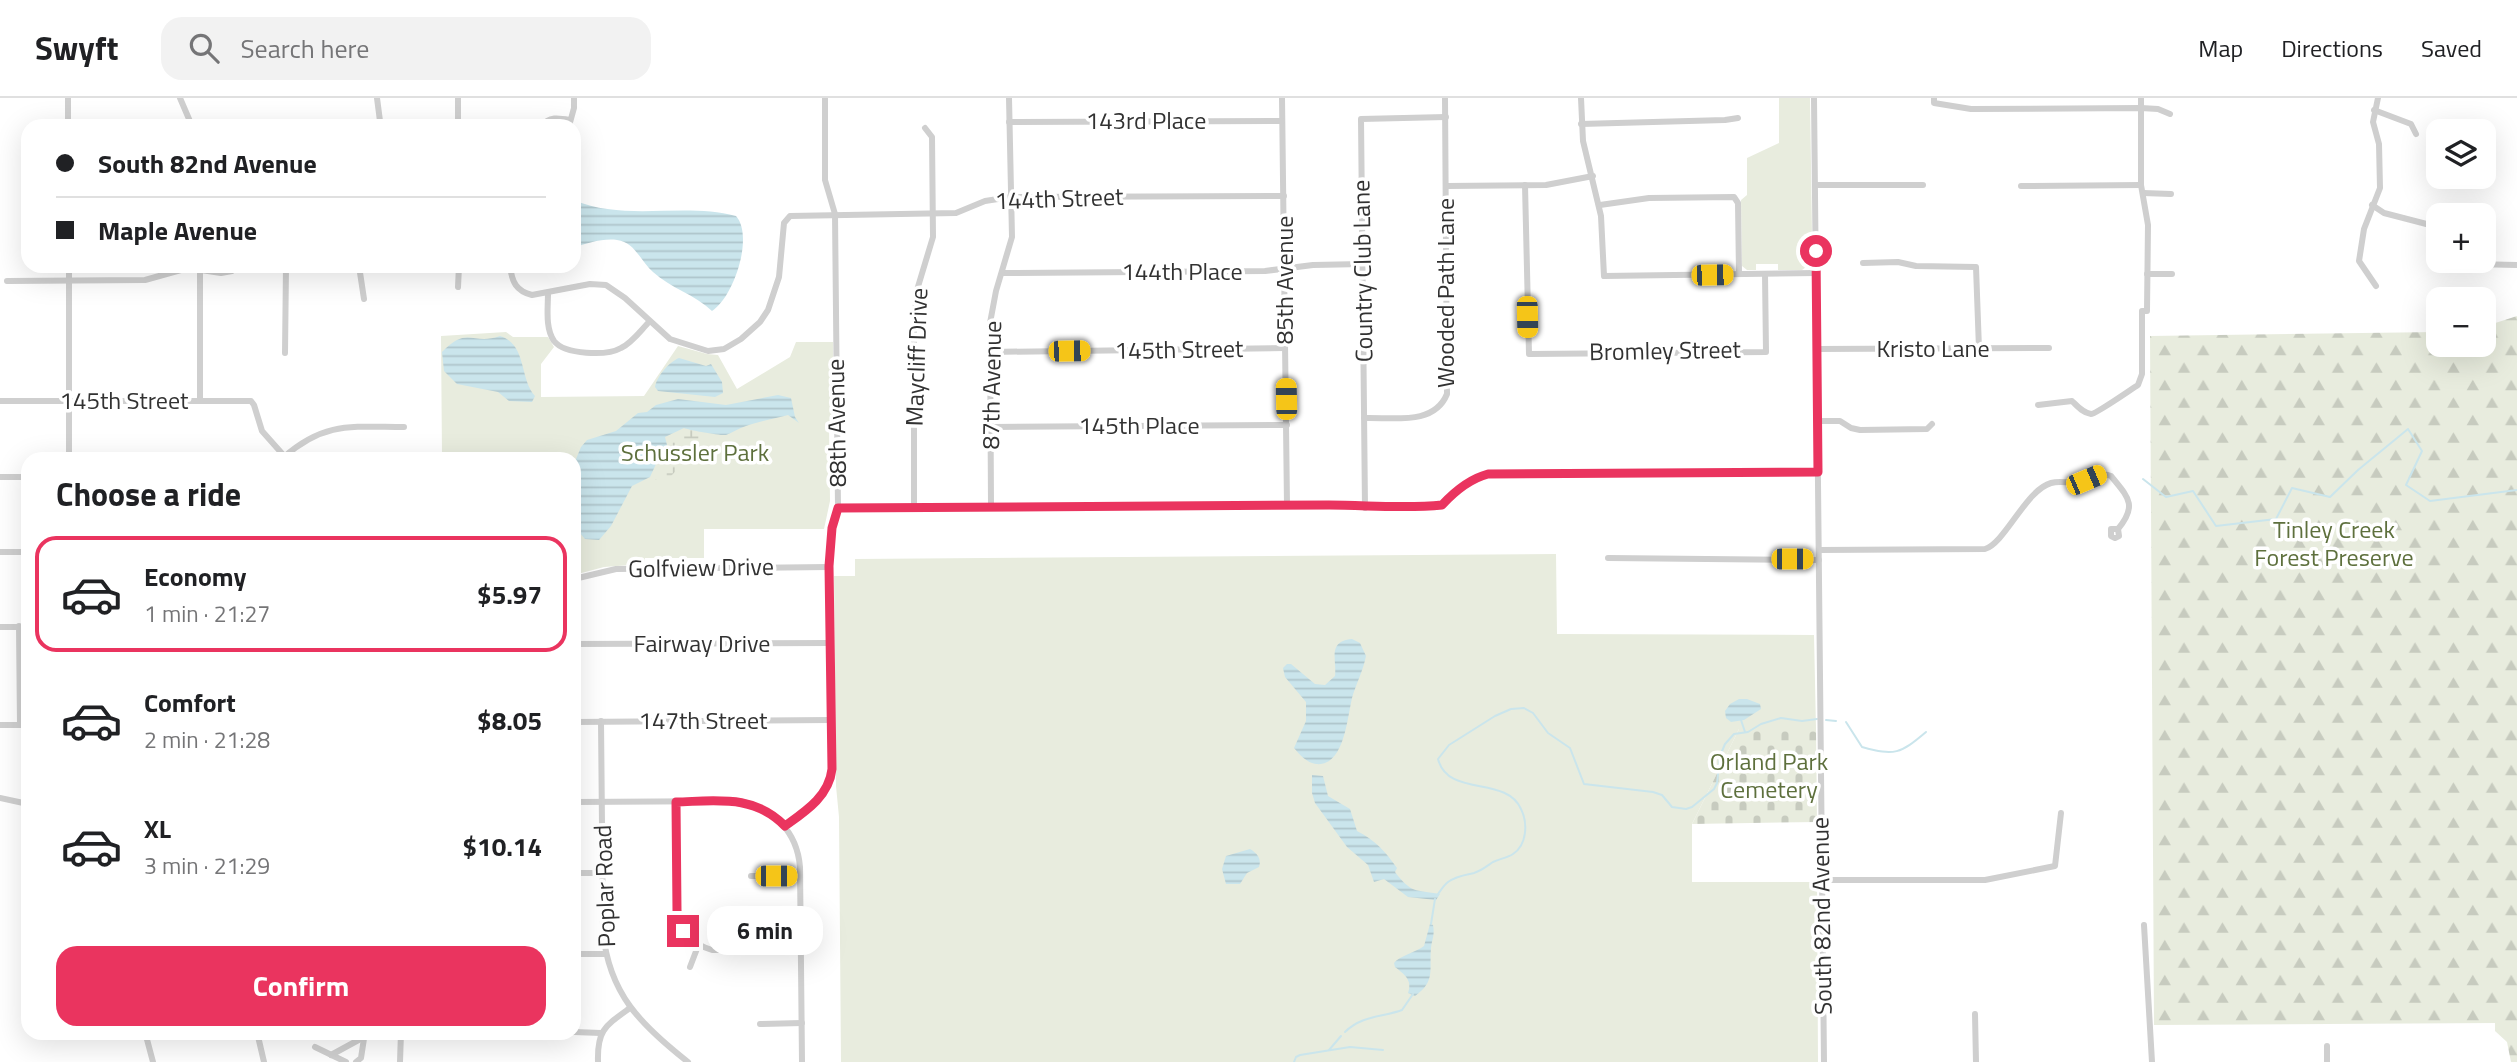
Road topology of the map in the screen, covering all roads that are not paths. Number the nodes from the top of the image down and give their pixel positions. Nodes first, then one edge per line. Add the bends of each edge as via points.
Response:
1 (68, 98) edge
2 (180, 98) edge
3 (377, 98) edge
4 (458, 98) edge
5 (574, 98) edge
6 (825, 98) edge
7 (1009, 98) edge
8 (1282, 98) edge
9 (1445, 98) edge
10 (1580, 98) edge
11 (1814, 98) edge
12 (2141, 98) edge
13 (2378, 98) edge
14 (1934, 100) edge
15 (2141, 108) junction
16 (2374, 110) junction
17 (2170, 114) dead end
18 (1446, 117) junction
19 (1738, 118) dead end
20 (68, 119) edge
21 (189, 119) edge
22 (380, 119) edge
23 (458, 119) edge
24 (570, 119) edge
25 (1282, 121) junction
26 (1009, 122) junction
27 (1581, 124) junction
28 (925, 128) dead end
29 (2416, 134) dead end
30 (1593, 176) junction
31 (1525, 185) junction
32 (1815, 185) junction
33 (1923, 185) dead end
34 (2141, 185) junction
35 (1447, 186) junction
36 (2021, 186) dead end
37 (2143, 193) junction
38 (2171, 194) dead end
39 (1284, 196) junction
40 (1011, 197) junction
41 (1600, 205) junction
42 (2372, 205) junction
43 (835, 214) junction
44 (933, 214) junction
45 (2426, 224) edge
46 (1863, 263) dead end
47 (1363, 264) junction
48 (2496, 265) edge
49 (2517, 265) edge
50 (1285, 268) junction
51 (69, 273) edge
52 (170, 273) edge
53 (200, 273) edge
54 (286, 273) edge
55 (360, 273) edge
56 (459, 273) edge
57 (511, 273) edge
58 (1002, 273) junction
59 (1816, 273) junction
60 (1739, 274) junction
61 (1765, 274) junction
62 (2147, 274) junction
63 (2172, 274) dead end
64 (7, 281) dead end
65 (69, 281) junction
66 (2376, 286) dead end
67 (458, 287) dead end
68 (548, 293) junction
69 (363, 299) dead end
70 (649, 322) junction
71 (1285, 348) junction
72 (2049, 348) dead end
73 (1817, 349) junction
74 (1979, 349) junction
75 (990, 352) junction
76 (285, 353) dead end
77 (0, 401) edge
78 (69, 401) junction
79 (200, 401) junction
80 (2038, 405) dead end
81 (1364, 418) junction
82 (1818, 421) junction
83 (1287, 425) junction
84 (1932, 425) dead end
85 (404, 427) dead end
86 (991, 427) junction
87 (69, 452) edge
88 (279, 452) edge
89 (292, 452) edge
90 (1818, 472) junction
91 (0, 477) edge
92 (21, 477) edge
93 (1287, 505) junction
94 (991, 506) junction
95 (914, 507) junction
96 (838, 508) junction
97 (1365, 508) junction
98 (2118, 529) dead end
99 (1819, 550) junction
100 (0, 552) edge
101 (21, 552) edge
102 (1608, 558) dead end
103 (1819, 560) junction
104 (829, 566) junction
105 (581, 577) edge
106 (19, 626) joint
107 (0, 627) edge
108 (831, 643) junction
109 (581, 644) edge
110 (21, 666) edge
111 (831, 720) junction
112 (601, 721) junction
113 (581, 722) edge
114 (0, 725) edge
115 (21, 725) edge
116 (0, 797) edge
117 (21, 802) edge
118 (602, 802) junction
119 (676, 802) junction
120 (581, 803) edge
121 (2061, 813) dead end
122 (785, 826) junction
123 (581, 873) edge
124 (602, 873) junction
125 (751, 876) dead end
126 (800, 876) junction
127 (1822, 880) junction
128 (2144, 925) dead end
129 (698, 946) junction
130 (801, 949) junction
131 (581, 954) edge
132 (606, 954) junction
133 (690, 967) dead end
134 (630, 1008) junction
135 (1975, 1014) dead end
136 (802, 1023) junction
137 (760, 1024) dead end
138 (581, 1032) edge
139 (601, 1033) junction
140 (147, 1040) edge
141 (259, 1040) edge
142 (356, 1040) edge
143 (363, 1040) edge
144 (401, 1040) edge
145 (2327, 1046) dead end
146 (315, 1047) dead end
147 (331, 1055) junction
148 (153, 1062) edge
149 (264, 1062) edge
150 (346, 1062) edge
151 (356, 1062) edge
152 (400, 1062) edge
153 (598, 1062) edge
154 (688, 1062) edge
155 (802, 1062) edge
156 (1824, 1062) edge
157 (1976, 1062) edge
158 (2152, 1062) edge
159 (2327, 1062) edge

1 - 20 street
2 - 21 street
3 - 22 street
4 - 23 street
5 - 24 street
6 - 43 street, 88th Avenue via 825,180
7 - 26 street, 87th Avenue
8 - 25 street, 85th Avenue
9 - 18 street, Wooded Path Lane
10 - 27 street
11 - 32 street, South 82nd Avenue
12 - 15 street
13 - 16 street
14 - 15 street via 1971,109
15 - 17 street
15 - 34 street
16 - 29 street via 2411,124
16 - 42 street via 2379,188
18 - 35 street, Wooded Path Lane
18 - 47 street, Country Club Lane via 1361,119
19 - 27 street
25 - 26 street, 143rd Place
25 - 39 street, 85th Avenue
26 - 40 street, 87th Avenue
27 - 30 street
28 - 44 street, Maycliff Drive via 932,137
30 - 31 street via 1560,184
30 - 41 street
31 - 35 street
31 - 61 street, Bromley Street via 1529,354 1766,352
32 - 33 street
32 - 59 street, South 82nd Avenue
34 - 36 street
34 - 37 street
35 - 81 street, Wooded Path Lane via 1447,394 1438,409 1426,416
37 - 38 street
37 - 62 street
39 - 40 street, 144th Street
39 - 50 street, 85th Avenue
40 - 44 street, 144th Street via 956,213
40 - 58 street, 87th Avenue via 1012,237
41 - 60 street via 1604,276
41 - 60 street via 1649,198 1734,197 1738,203
42 - 45 street via 2384,213
42 - 66 street via 2360,261
43 - 44 street, 144th Street
43 - 70 street, 144th Street via 793,215 785,220 779,276 768,310 761,322 732,346 708,351 670,340
43 - 96 street, 88th Avenue
44 - 95 street, Maycliff Drive via 933,237 917,290 914,328
46 - 74 street via 1976,267
47 - 50 street, 144th Place
47 - 81 street, Country Club Lane
48 - 49 street
50 - 58 street, 144th Place
50 - 71 street, 85th Avenue
51 - 65 street
52 - 65 street via 145,280
53 - 79 street
54 - 76 street
55 - 69 street
56 - 67 street
57 - 68 street via 519,290 532,295
58 - 75 street, 87th Avenue via 990,323
59 - 61 street
59 - 73 street, South 82nd Avenue
60 - 61 street
62 - 63 street
62 - 80 street via 2138,385 2092,414 2072,401
64 - 65 street
65 - 78 street
68 - 70 street via 586,284 606,285
68 - 70 street via 553,340 573,352 621,349
71 - 75 street, 145th Street
71 - 83 street, 85th Avenue
72 - 74 street, Kristo Lane
73 - 74 street, Kristo Lane
73 - 82 street, South 82nd Avenue
75 - 86 street, 87th Avenue
77 - 78 street, 145th Street
78 - 79 street, 145th Street
78 - 87 street
79 - 88 street, 145th Street via 247,400 254,405 267,439
81 - 97 street, Country Club Lane
82 - 84 street via 1840,421 1860,430 1927,429
82 - 90 street, South 82nd Avenue
83 - 86 street, 145th Place
83 - 93 street, 85th Avenue
85 - 89 street via 330,430 310,437
86 - 94 street, 87th Avenue
90 - 97 street via 1488,474 1452,493 1442,505
90 - 99 street, South 82nd Avenue
91 - 92 street
93 - 94 street
93 - 97 street
94 - 95 street
95 - 96 street
96 - 104 street, 88th Avenue
98 - 99 street via 2129,513 2129,502 2111,477 2101,474 2046,486 1985,549
99 - 103 street, South 82nd Avenue
100 - 101 street
102 - 103 street
103 - 127 street, South 82nd Avenue
104 - 105 street, Golfview Drive via 616,569
104 - 108 street, 88th Avenue
106 - 107 street
106 - 110 street
108 - 109 street, Fairway Drive
108 - 111 street, 88th Avenue
111 - 112 street, 147th Street
111 - 122 street, 88th Avenue via 829,783 818,799
112 - 113 street, 147th Street
112 - 118 street, Poplar Road
114 - 115 street
116 - 117 street
118 - 119 street
118 - 120 street
118 - 124 street, Poplar Road
119 - 122 street via 746,802 763,808
119 - 129 street via 678,918
121 - 127 street via 2055,866 1985,880
122 - 126 street via 798,852
123 - 124 street
124 - 132 street, Poplar Road
125 - 126 street
126 - 130 street
127 - 156 street, South 82nd Avenue
128 - 158 street
129 - 130 street
129 - 133 street
130 - 136 street
131 - 132 street
132 - 134 street, Poplar Road via 614,981
134 - 139 street
134 - 154 street, Poplar Road
135 - 157 street
136 - 137 street
136 - 155 street
138 - 139 street
139 - 153 street
140 - 148 street
141 - 149 street
142 - 147 street
143 - 151 street
144 - 152 street
145 - 159 street
146 - 147 street
147 - 150 street

